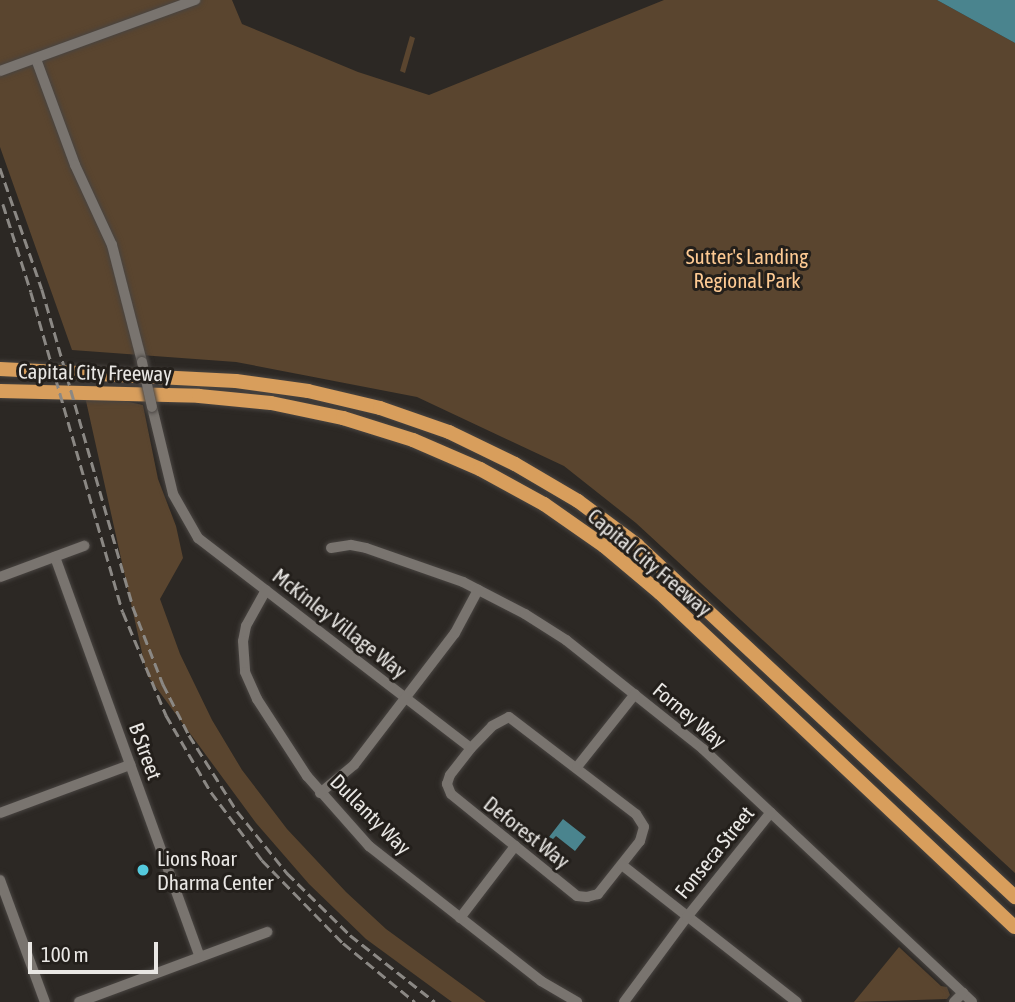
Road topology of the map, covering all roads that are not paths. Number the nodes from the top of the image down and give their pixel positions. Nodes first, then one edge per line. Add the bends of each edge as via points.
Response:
1 (195, 0) edge
2 (36, 59) junction
3 (0, 71) edge
4 (0, 369) edge
5 (0, 393) edge
6 (84, 547) dead end
7 (331, 548) dead end
8 (55, 557) junction
9 (0, 577) edge
10 (266, 590) junction
11 (478, 590) junction
12 (635, 694) junction
13 (404, 697) junction
14 (471, 748) junction
15 (130, 765) junction
16 (577, 767) junction
17 (320, 793) junction
18 (771, 812) junction
19 (0, 813) edge
20 (515, 846) junction
21 (622, 865) junction
22 (0, 880) edge
23 (1015, 897) edge
24 (687, 917) junction
25 (460, 918) junction
26 (1015, 927) edge
27 (267, 932) dead end
28 (200, 957) junction
29 (963, 993) junction
30 (45, 1002) edge
31 (79, 1002) edge
32 (577, 1002) edge
33 (624, 1002) edge
34 (797, 1002) edge
35 (954, 1002) edge
36 (972, 1002) edge

1 - 2 street
2 - 3 street
2 - 10 street, McKinley Village Way, bridge via 75,165 112,245 173,494 184,518 209,549
4 - 23 highway, Capital City Freeway via 236,381 309,391 426,424 515,464 578,501 637,545
5 - 26 highway, Capital City Freeway via 198,396 271,403 343,418 413,440 480,469 544,504 632,570
6 - 8 street
7 - 11 street, Forney Way via 366,548
8 - 9 street
8 - 15 street, B Street
10 - 13 street, McKinley Village Way
10 - 17 street, Dullanty Way via 246,626 245,672 271,721
11 - 12 street, Forney Way via 566,639
11 - 13 street via 455,633
12 - 16 street
12 - 18 street, Forney Way
13 - 14 street, McKinley Village Way
13 - 17 street via 354,765
14 - 16 street via 492,726 509,717
14 - 20 street, Deforest Way via 450,775 451,794
15 - 19 street
15 - 28 street, B Street
16 - 21 street via 636,814 644,827 640,841
17 - 25 street, Dullanty Way via 369,846
18 - 24 street, Fonseca Street
18 - 29 street, Forney Way
20 - 21 street, Deforest Way via 577,896 598,894
20 - 25 street
21 - 24 street
22 - 30 street
24 - 33 street
24 - 34 street
25 - 32 street, Dullanty Way via 541,981
27 - 28 street
28 - 31 street
29 - 35 street
29 - 36 street, Forney Way

